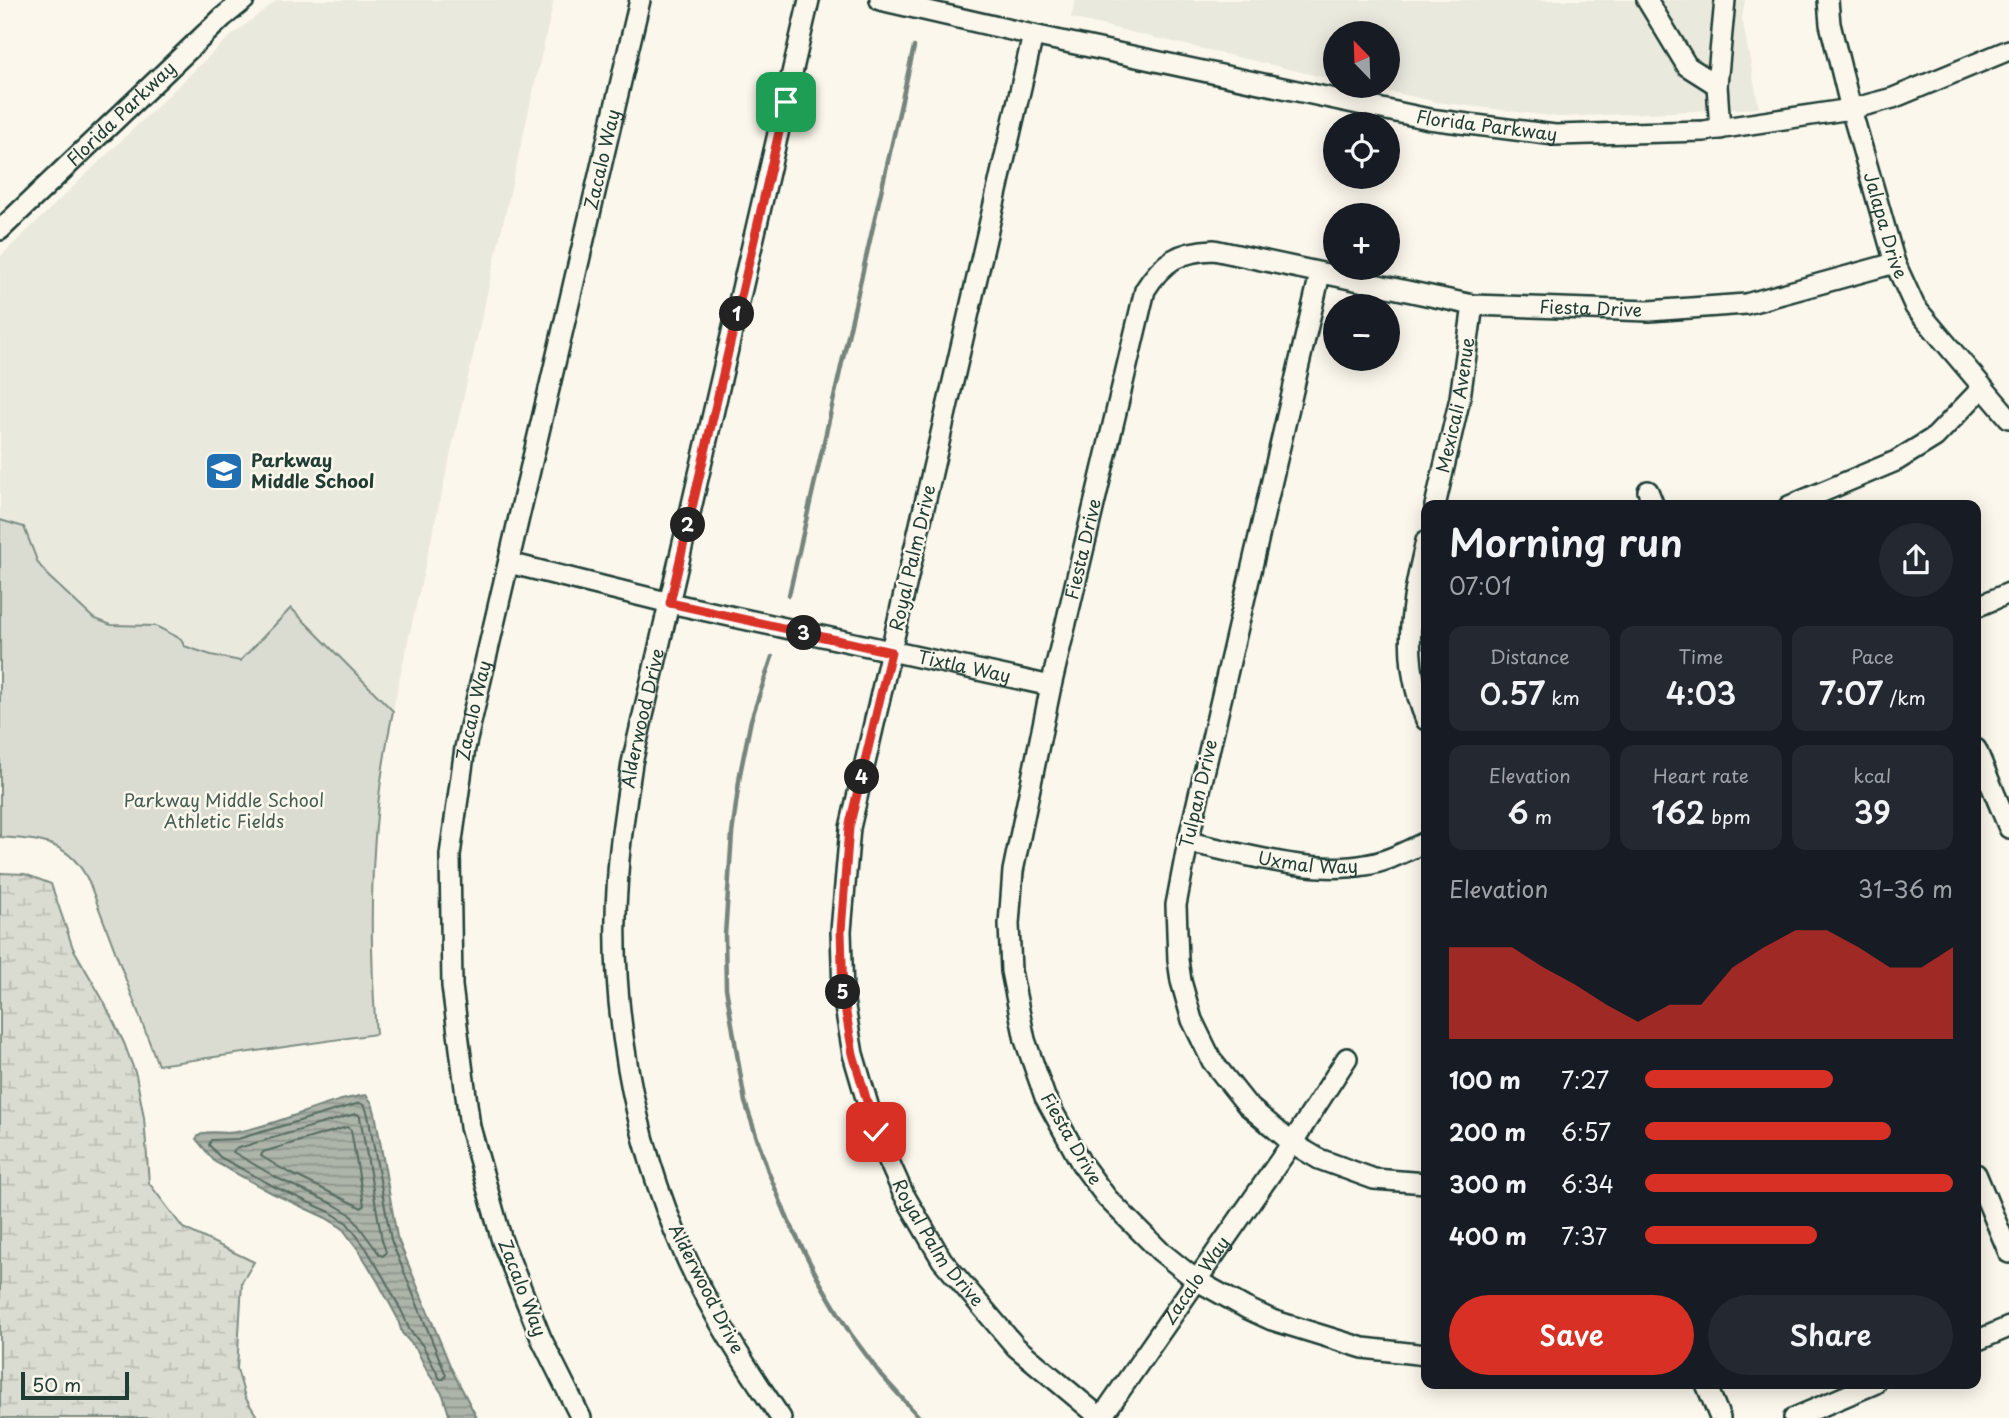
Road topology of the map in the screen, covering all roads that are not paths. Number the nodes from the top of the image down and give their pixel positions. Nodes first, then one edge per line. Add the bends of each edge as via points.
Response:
1 (244, 0) edge
2 (640, 0) edge
3 (809, 0) edge
4 (880, 0) edge
5 (1647, 0) edge
6 (1725, 0) edge
7 (1828, 0) edge
8 (1032, 35) junction
9 (2009, 50) edge
10 (1717, 85) junction
11 (1851, 109) junction
12 (1720, 129) junction
13 (0, 230) edge
14 (1895, 263) junction
15 (1320, 274) junction
16 (1473, 305) junction
17 (1982, 388) junction
18 (2009, 418) edge
19 (1436, 500) edge
20 (1804, 500) edge
21 (509, 563) junction
22 (1421, 563) edge
23 (2009, 593) edge
24 (670, 603) junction
25 (1981, 605) edge
26 (891, 652) junction
27 (1051, 686) junction
28 (1421, 708) edge
29 (1981, 761) edge
30 (2009, 828) edge
31 (1188, 842) junction
32 (1421, 844) edge
33 (1347, 1058) dead end
34 (1292, 1143) junction
35 (1421, 1183) edge
36 (1981, 1186) edge
37 (2009, 1253) edge
38 (1196, 1280) junction
39 (2009, 1327) edge
40 (1981, 1339) edge
41 (1421, 1354) edge
42 (1708, 1389) edge
43 (1862, 1389) edge
44 (581, 1418) edge
45 (781, 1418) edge
46 (1101, 1418) edge
47 (1720, 1418) edge
48 (1794, 1418) edge

1 - 13 street, Florida Parkway
2 - 21 street, Zacalo Way
3 - 24 street, Alderwood Drive
4 - 8 street, Florida Parkway
5 - 10 street via 1687,66
6 - 10 street
7 - 11 street, Jalapa Drive
8 - 12 street, Florida Parkway via 1429,119 1555,135
8 - 26 street, Royal Palm Drive
9 - 11 street, Florida Parkway via 1893,98
10 - 12 street
11 - 12 street, Florida Parkway
11 - 14 street, Jalapa Drive
14 - 16 street, Fiesta Drive via 1746,304 1649,311
14 - 17 street, Jalapa Drive via 1915,307
15 - 16 street, Fiesta Drive
15 - 27 street, Fiesta Drive via 1199,250 1180,256 1154,276 1145,290
15 - 31 street, Tulpan Drive
16 - 19 street, Mexicali Avenue via 1460,398
17 - 18 street, Jalapa Drive
17 - 20 street via 1935,437 1896,461
21 - 24 street, Tixtla Way
21 - 44 street, Zacalo Way via 465,748 450,855 452,986 470,1127 502,1241 541,1338
22 - 28 street via 1413,597 1410,648
23 - 25 street
24 - 26 street, Tixtla Way
24 - 45 street, Alderwood Drive via 632,763 623,823 616,943 619,1001 635,1103 684,1254 739,1357
26 - 27 street, Tixtla Way
26 - 46 street, Royal Palm Drive via 849,828 844,879 843,995 853,1054 886,1156 942,1260 1016,1347
27 - 38 street, Fiesta Drive via 1010,896 1012,971 1025,1040 1045,1097 1081,1163 1107,1198
29 - 30 street
31 - 32 street, Uxmal Way via 1306,866 1343,868 1386,860
31 - 34 street, Tulpan Drive via 1176,905 1178,960 1192,1020 1212,1061 1247,1105
33 - 34 street, Zacalo Way
34 - 35 street, Tulpan Drive via 1319,1159 1374,1179
34 - 38 street, Zacalo Way
36 - 37 street
38 - 41 street, Fiesta Drive via 1272,1320 1363,1348
38 - 46 street, Zacalo Way
39 - 40 street
42 - 47 street
43 - 48 street

